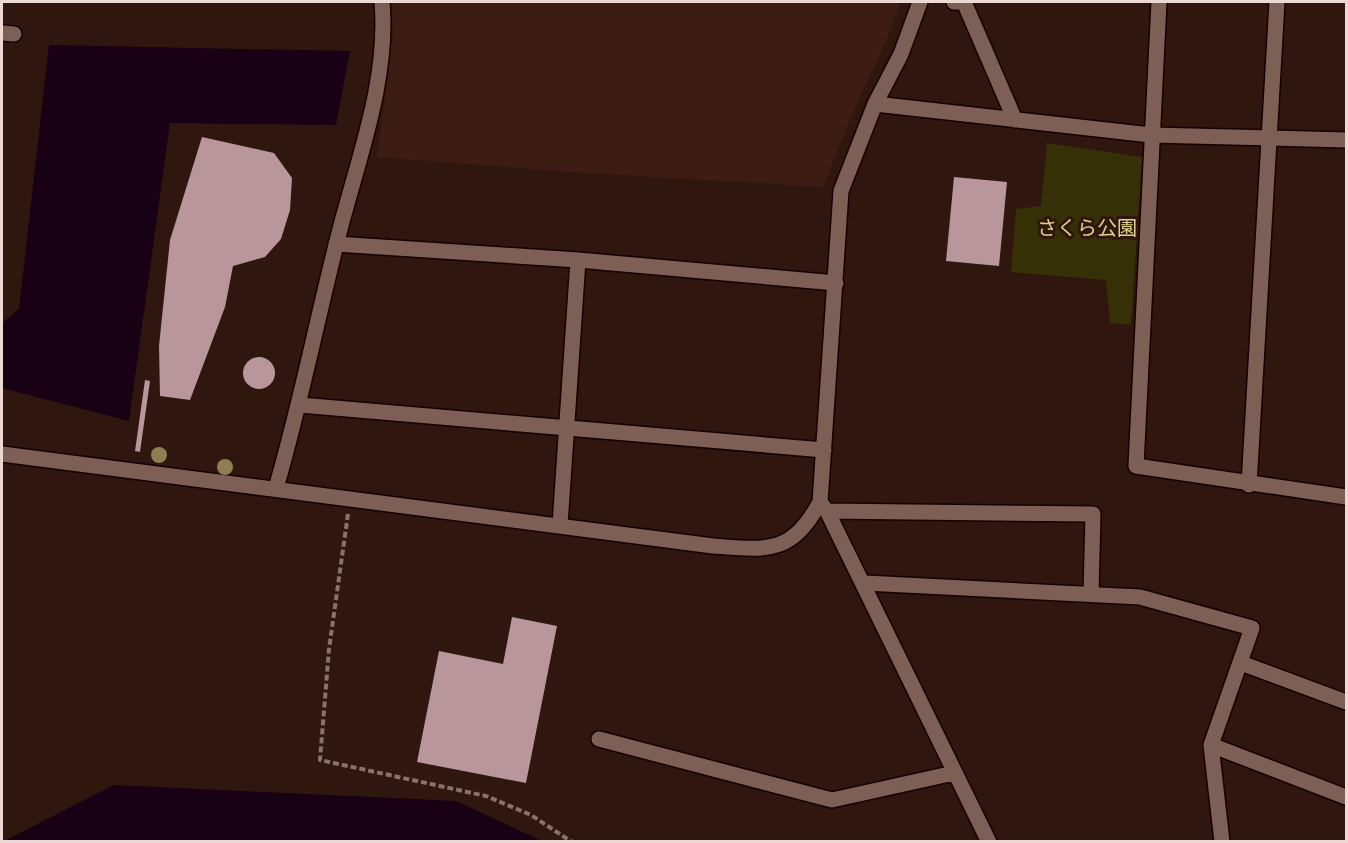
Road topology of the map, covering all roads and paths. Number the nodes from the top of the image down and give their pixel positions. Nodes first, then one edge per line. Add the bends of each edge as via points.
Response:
1 (382, 2) edge
2 (920, 2) edge
3 (954, 2) edge
4 (1159, 2) edge
5 (1277, 2) edge
6 (875, 104) junction
7 (1015, 120) junction
8 (1151, 135) junction
9 (1269, 140) junction
10 (1347, 141) edge
11 (336, 244) junction
12 (578, 260) junction
13 (836, 284) junction
14 (300, 405) junction
15 (567, 429) junction
16 (824, 450) junction
17 (2, 454) edge
18 (1249, 484) junction
19 (276, 488) junction
20 (1347, 497) edge
21 (349, 498) junction
22 (824, 507) junction
23 (560, 525) junction
24 (865, 583) junction
25 (1091, 594) junction
26 (1241, 663) junction
27 (1347, 702) edge
28 (599, 739) dead end
29 (1211, 745) junction
30 (954, 773) junction
31 (1347, 797) edge
32 (572, 842) edge
33 (989, 842) edge
34 (1222, 842) edge

1 - 11 street via 376,92
2 - 6 street via 901,54
3 - 7 street via 964,2
4 - 8 street
5 - 9 street
6 - 7 street
6 - 13 street via 841,191
7 - 8 street
8 - 9 street
8 - 18 street via 1136,466
9 - 10 street
9 - 18 street
11 - 12 street
11 - 14 street
12 - 13 street
12 - 15 street
13 - 16 street
14 - 15 street
14 - 19 street
15 - 16 street
15 - 23 street
16 - 22 street
17 - 19 street
18 - 20 street
19 - 21 street
21 - 23 street
21 - 32 path via 329,649 320,760 486,796 531,814
22 - 23 street via 794,538 764,550
22 - 24 street
22 - 25 street via 1093,514
24 - 25 street
24 - 30 street
25 - 26 street via 1140,597 1251,628
26 - 27 street
26 - 29 street
28 - 30 street via 832,800
29 - 31 street
29 - 34 street
30 - 33 street

